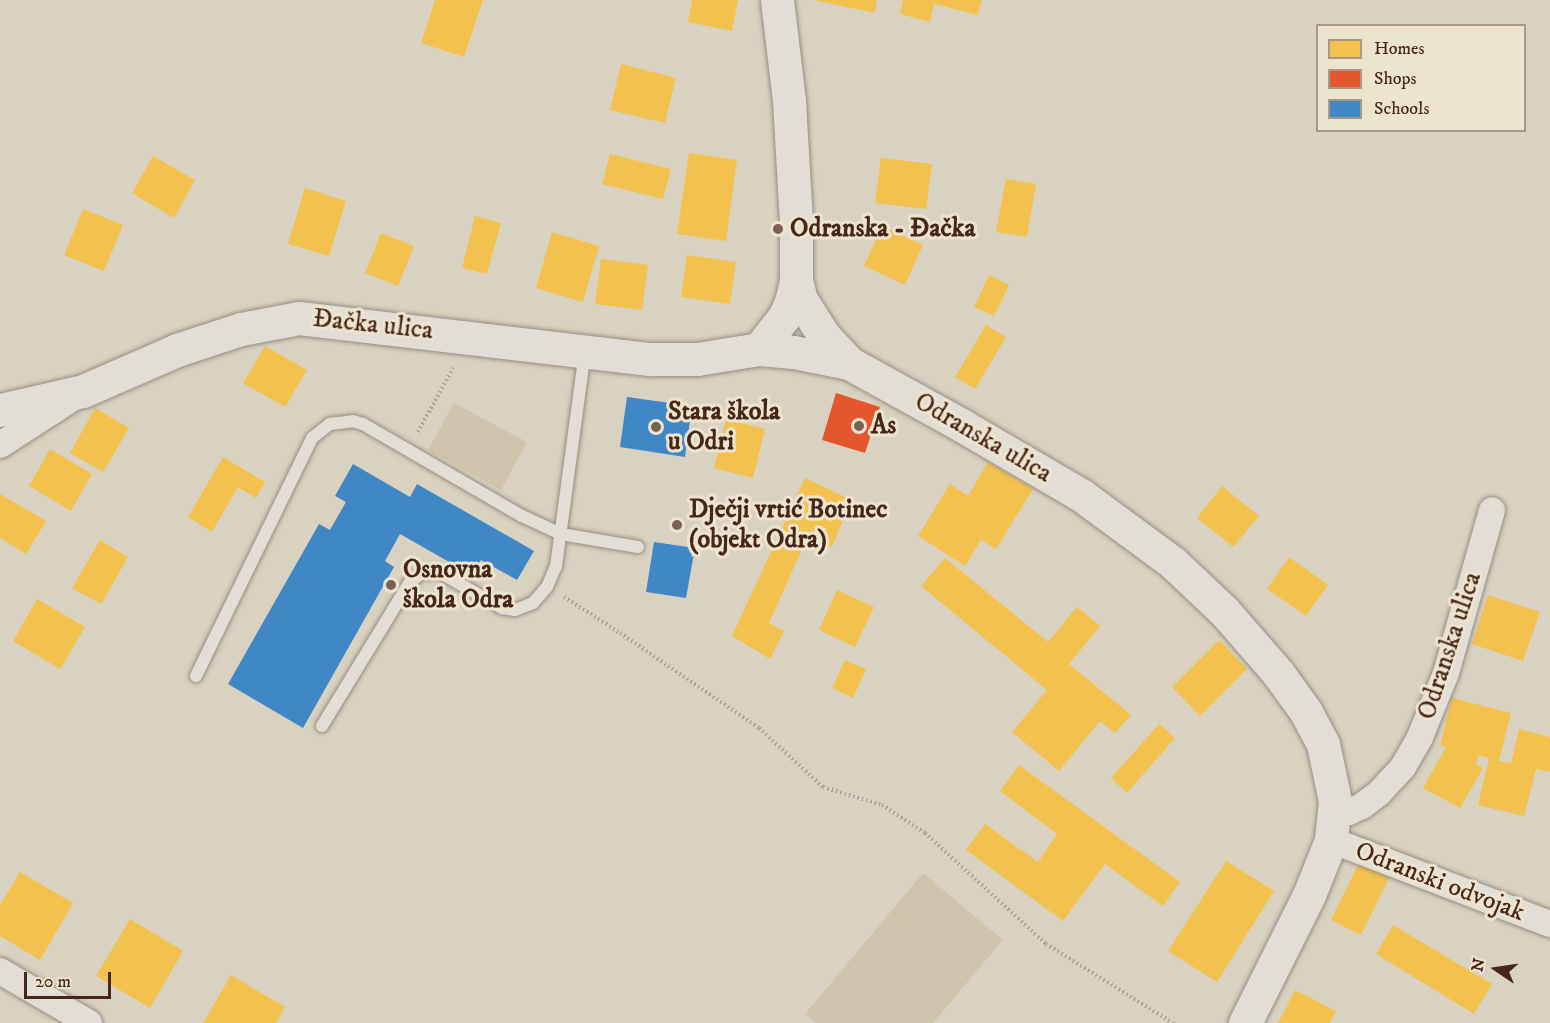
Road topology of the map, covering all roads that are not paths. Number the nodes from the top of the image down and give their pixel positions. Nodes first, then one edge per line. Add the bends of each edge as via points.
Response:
1 (777, 0) edge
2 (796, 280) junction
3 (759, 349) junction
4 (585, 351) junction
5 (849, 363) junction
6 (83, 391) junction
7 (0, 410) edge
8 (0, 445) edge
9 (1492, 510) dead end
10 (561, 534) junction
11 (638, 548) dead end
12 (196, 676) dead end
13 (322, 726) dead end
14 (1333, 826) junction
15 (1550, 924) edge
16 (0, 971) edge
17 (89, 1023) edge
18 (1245, 1023) edge

1 - 2 street, Odranska ulica via 789,101
2 - 3 street via 784,317
2 - 5 street, Odranska ulica via 809,314 835,351
3 - 4 street, Đačka ulica via 697,359
3 - 5 street, Đačka ulica
4 - 6 street, Đačka ulica via 299,318 241,329 177,350
4 - 10 lane
5 - 14 street, Odranska ulica via 1081,495 1172,562 1224,611 1306,712 1327,758
6 - 7 street, Đačka ulica
6 - 8 street
9 - 14 street, Odranska ulica via 1446,673 1420,737 1403,767 1379,793
10 - 11 lane
10 - 12 lane via 353,420 330,424 312,438
10 - 13 lane via 556,566 547,587 533,603 516,610 502,608 439,572 422,573 410,582
14 - 15 street, Odranski odvojak
14 - 18 street via 1309,895
16 - 17 street

